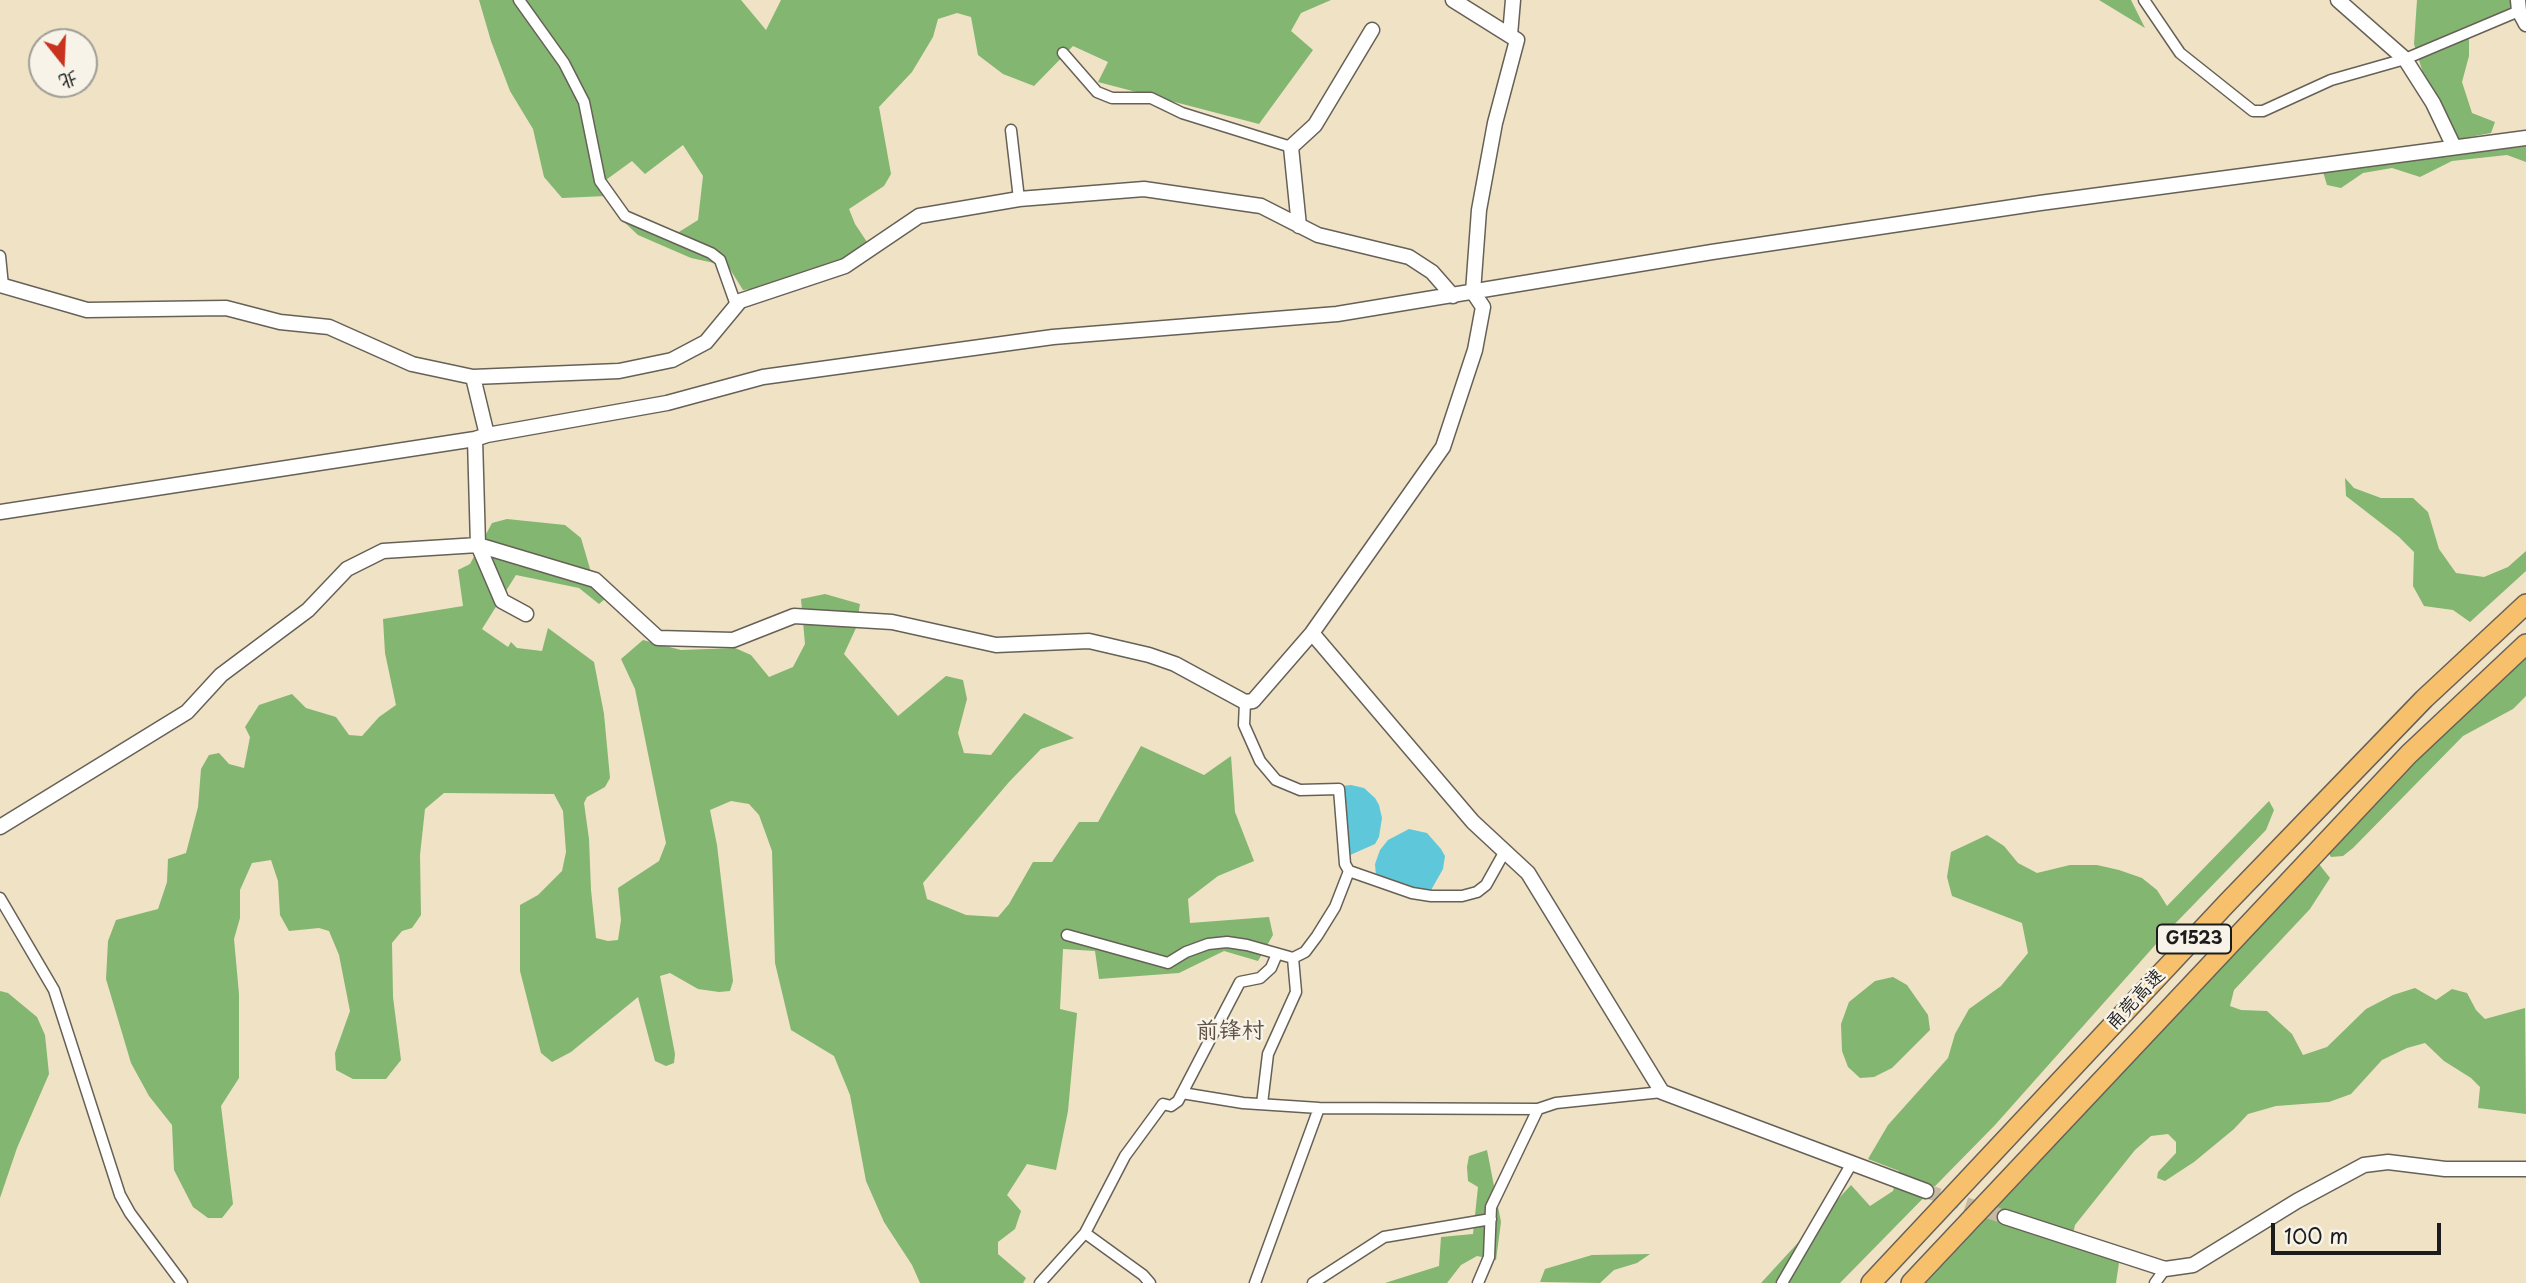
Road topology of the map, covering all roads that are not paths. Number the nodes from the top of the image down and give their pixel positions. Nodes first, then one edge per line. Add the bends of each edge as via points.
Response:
1 (519, 0) edge
2 (1453, 0) edge
3 (1513, 0) edge
4 (2144, 0) edge
5 (2338, 0) edge
6 (2521, 12) edge
7 (1372, 30) dead end
8 (1510, 35) junction
9 (1063, 53) dead end
10 (2405, 59) junction
11 (1011, 130) dead end
12 (2526, 138) edge
13 (1291, 147) junction
14 (2454, 147) junction
15 (1019, 199) junction
16 (1299, 226) junction
17 (0, 256) edge
18 (2, 286) edge
19 (1473, 292) junction
20 (1453, 296) junction
21 (736, 305) junction
22 (472, 377) junction
23 (481, 437) junction
24 (0, 512) edge
25 (478, 545) junction
26 (2526, 604) edge
27 (526, 614) dead end
28 (1312, 633) junction
29 (2526, 644) edge
30 (1245, 702) junction
31 (0, 827) edge
32 (1505, 851) junction
33 (1349, 871) junction
34 (0, 898) edge
35 (1067, 935) dead end
36 (1277, 954) junction
37 (1293, 958) junction
38 (1662, 1092) junction
39 (1182, 1093) junction
40 (1262, 1104) junction
41 (1320, 1108) junction
42 (1538, 1109) junction
43 (1852, 1163) junction
44 (2526, 1169) edge
45 (1926, 1191) tunnel mouth
46 (2005, 1217) tunnel mouth
47 (1490, 1219) junction
48 (1084, 1233) junction
49 (2165, 1269) junction
50 (181, 1283) edge
51 (1040, 1283) edge
52 (1150, 1283) edge
53 (1255, 1283) edge
54 (1313, 1283) edge
55 (1478, 1283) edge
56 (1782, 1283) edge
57 (1871, 1283) edge
58 (1911, 1283) edge
59 (2155, 1283) edge

1 - 21 street via 564,63 584,102 600,181 619,208 639,224 720,260
2 - 8 street
3 - 8 street
4 - 10 street via 2180,53 2253,111 2263,111 2331,80
5 - 10 street
6 - 10 street
7 - 13 street via 1315,125
8 - 19 street via 1517,40 1479,210
9 - 13 street via 1097,92 1112,98 1151,98 1182,113
10 - 14 street
11 - 15 street
12 - 14 street
13 - 16 street
14 - 19 street via 2012,207
15 - 16 street via 1144,189 1261,206
15 - 21 street via 919,216 845,266
16 - 20 street via 1318,236 1409,257 1432,272
17 - 18 street
18 - 22 street via 87,310 226,308 280,322 329,327 412,364
19 - 20 street
19 - 28 street via 1483,307 1475,350 1443,447
20 - 23 street via 1336,314 1053,337 763,377 667,403
21 - 22 street via 706,342 672,360 619,370
22 - 23 street
23 - 24 street
23 - 25 street
25 - 27 street via 502,601
25 - 30 street via 595,580 658,638 733,640 794,616 892,622 996,645 1089,641 1175,664
25 - 31 street via 383,551 347,569 308,610 221,675 187,712
26 - 57 highway, 甬莞高速 / G1523 via 2415,708
28 - 30 street via 1253,701
28 - 32 street via 1473,822
29 - 58 highway, 甬莞高速 / G1523 via 2409,754
30 - 33 street via 1244,725 1260,761 1276,780 1300,790 1339,789
32 - 33 street via 1486,885 1462,896 1412,893
32 - 38 street via 1528,873
33 - 37 street via 1317,936 1305,952
34 - 50 street via 54,990 120,1195
35 - 36 street via 1168,963 1197,948 1227,942
36 - 37 street
36 - 39 street via 1261,978 1240,982
37 - 40 street via 1296,992 1268,1054
38 - 42 street
38 - 43 street
39 - 40 street
39 - 48 street via 1171,1106 1163,1104 1125,1156
40 - 41 street
41 - 42 street
41 - 53 street
42 - 47 street via 1491,1207
43 - 45 street
43 - 56 street
44 - 49 street via 2388,1162 2364,1165 2193,1265
46 - 49 street
47 - 54 street via 1384,1237
47 - 55 street via 1489,1257
48 - 51 street
48 - 52 street
49 - 59 street

